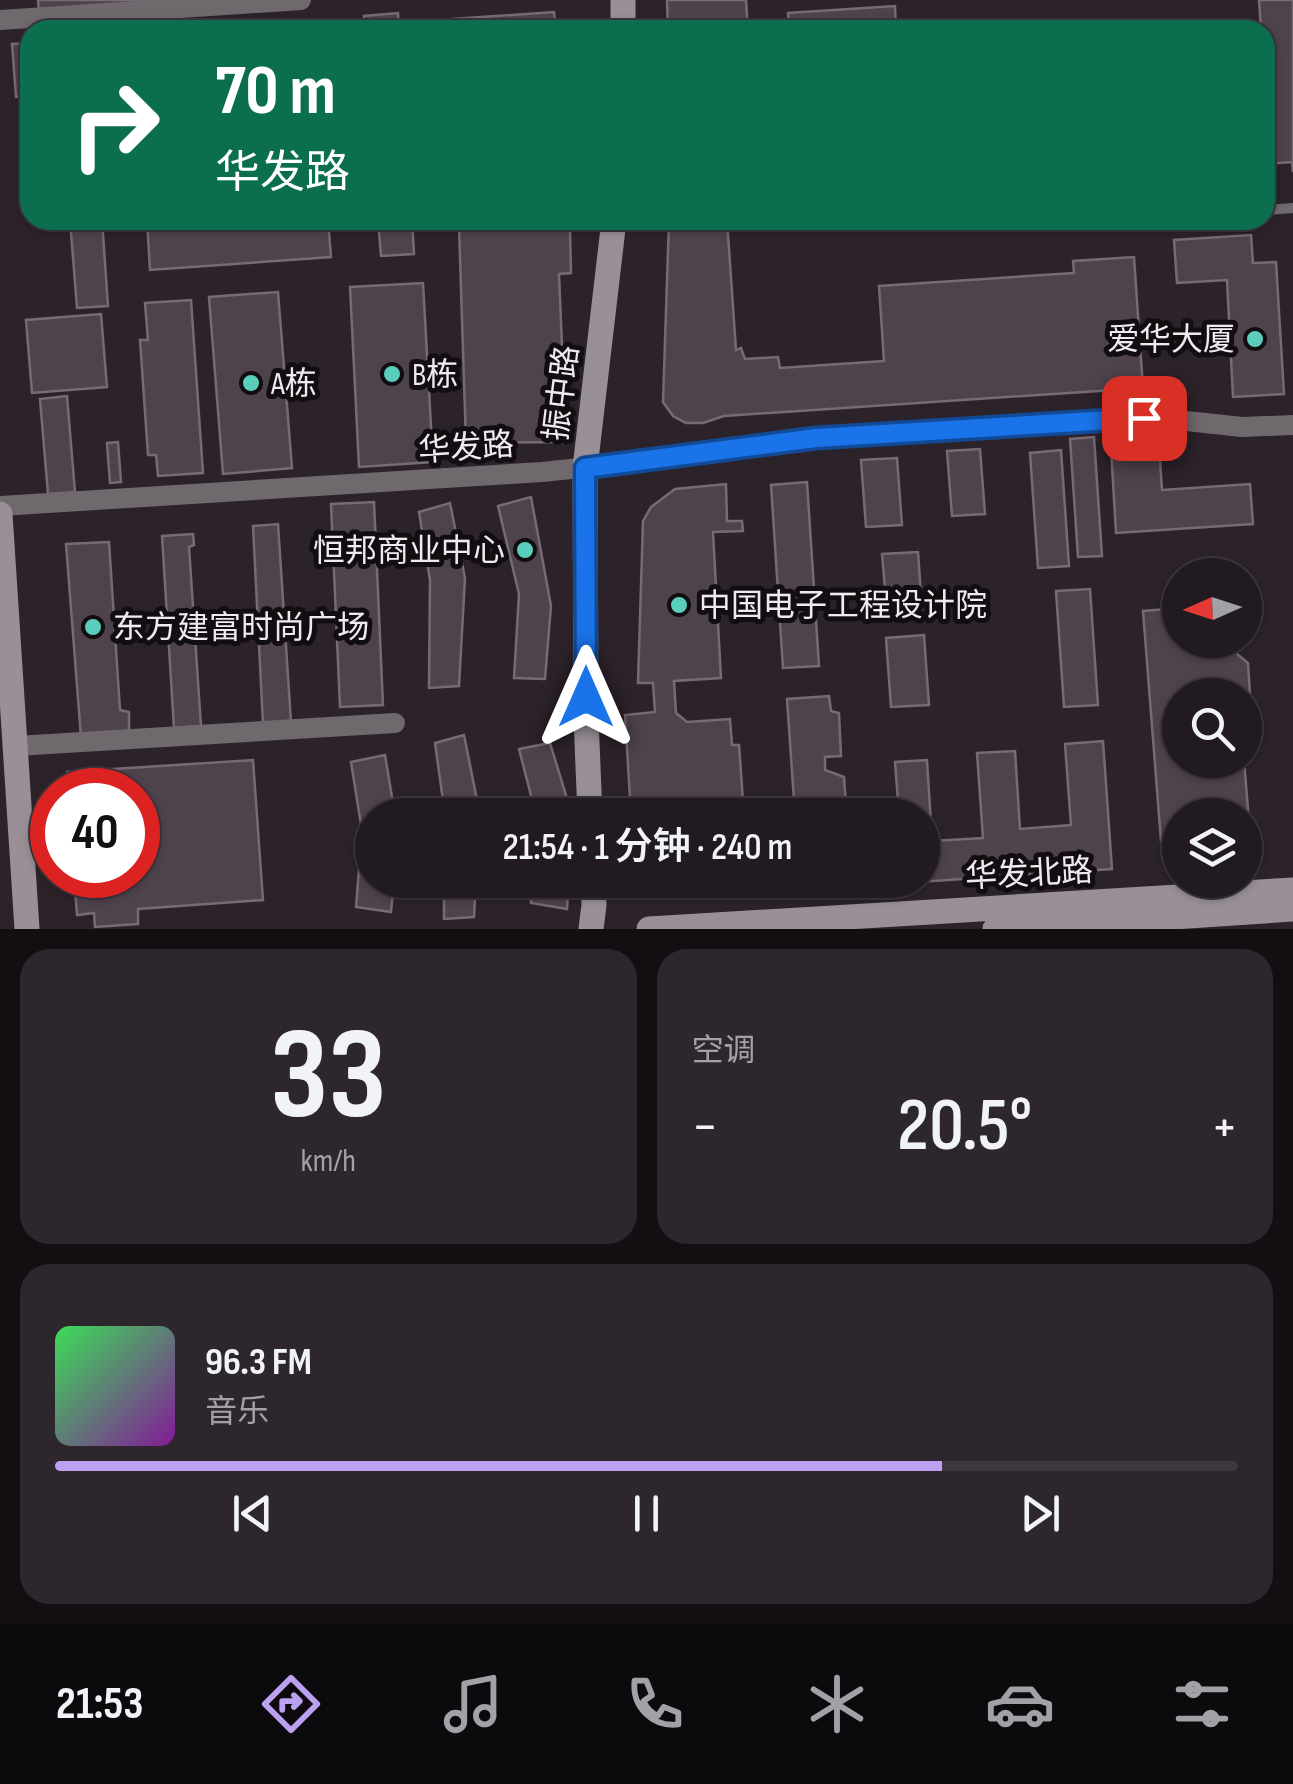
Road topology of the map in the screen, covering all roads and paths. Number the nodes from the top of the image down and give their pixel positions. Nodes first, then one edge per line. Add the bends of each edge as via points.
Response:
1 (301, 0) edge
2 (0, 20) edge
3 (613, 230) edge
4 (1293, 425) edge
5 (585, 468) junction
6 (0, 506) edge
7 (0, 514) edge
8 (396, 723) dead end
9 (16, 746) junction
10 (589, 798) edge
11 (1293, 890) edge
12 (593, 898) edge
13 (1293, 909) edge
14 (27, 929) edge
15 (592, 929) edge
16 (649, 929) edge
17 (995, 929) edge

1 - 2 street
3 - 5 main road, 振中路
4 - 5 street, 华发路 via 1127,418 816,438
5 - 6 street, 华发路
5 - 10 main road, 振中路
7 - 9 main road
8 - 9 street
9 - 14 main road
11 - 16 main road, 华发北路
12 - 15 main road
13 - 17 main road, 华发北路

